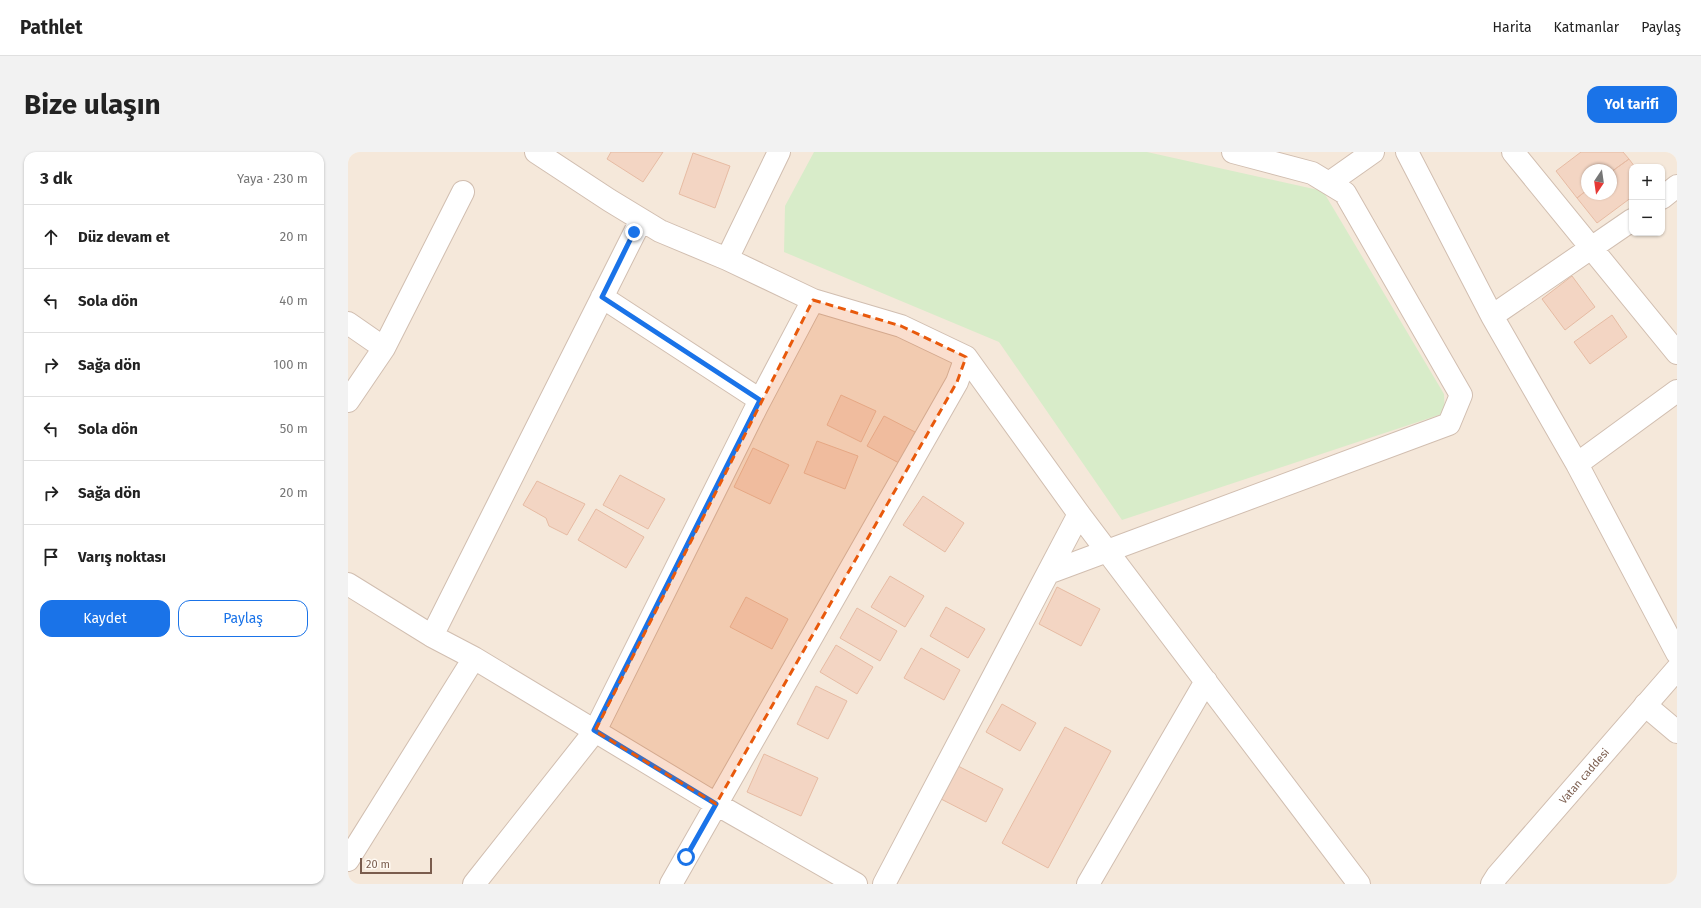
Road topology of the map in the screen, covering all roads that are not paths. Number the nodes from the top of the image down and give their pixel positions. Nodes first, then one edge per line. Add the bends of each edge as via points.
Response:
1 (536, 152) edge
2 (779, 152) edge
3 (1233, 152) edge
4 (1373, 152) edge
5 (1407, 152) edge
6 (1513, 152) edge
7 (1329, 183) junction
8 (1677, 186) edge
9 (463, 192) dead end
10 (1665, 196) edge
11 (641, 220) junction
12 (1629, 222) edge
13 (1592, 248) junction
14 (727, 259) junction
15 (602, 297) junction
16 (813, 300) junction
17 (1492, 316) junction
18 (348, 323) edge
19 (384, 348) junction
20 (1677, 353) edge
21 (966, 357) junction
22 (1677, 390) edge
23 (348, 400) edge
24 (760, 400) junction
25 (1577, 464) junction
26 (1079, 514) junction
27 (1107, 551) junction
28 (1048, 573) junction
29 (348, 584) edge
30 (432, 636) junction
31 (1677, 653) edge
32 (474, 658) junction
33 (1677, 669) edge
34 (1206, 681) junction
35 (1645, 705) junction
36 (594, 730) junction
37 (1677, 732) edge
38 (716, 804) junction
39 (348, 860) edge
40 (474, 884) edge
41 (671, 884) edge
42 (856, 884) edge
43 (884, 884) edge
44 (1088, 884) edge
45 (1359, 884) edge
46 (1492, 884) edge

1 - 11 street
2 - 14 street
3 - 7 street via 1312,173
4 - 7 street
5 - 17 street
6 - 13 street
7 - 27 street via 1345,193 1461,395 1449,424
8 - 10 street
9 - 19 street
11 - 14 street via 660,231
11 - 15 street
12 - 13 street
13 - 17 street
13 - 20 street
14 - 16 street
15 - 24 street
15 - 30 street
16 - 21 street via 901,326
16 - 24 street
17 - 25 street
18 - 19 street
19 - 23 street
21 - 26 street
21 - 38 street via 957,382
22 - 25 street
24 - 36 street
25 - 31 street
26 - 27 street
26 - 28 street
27 - 28 street
27 - 34 street
28 - 43 street
29 - 30 street
30 - 32 street
32 - 36 street
32 - 39 street
33 - 35 street, Vatan caddesi
34 - 44 street
34 - 45 street
35 - 37 street
35 - 46 street, Vatan caddesi
36 - 38 street
36 - 40 street
38 - 41 street
38 - 42 street

